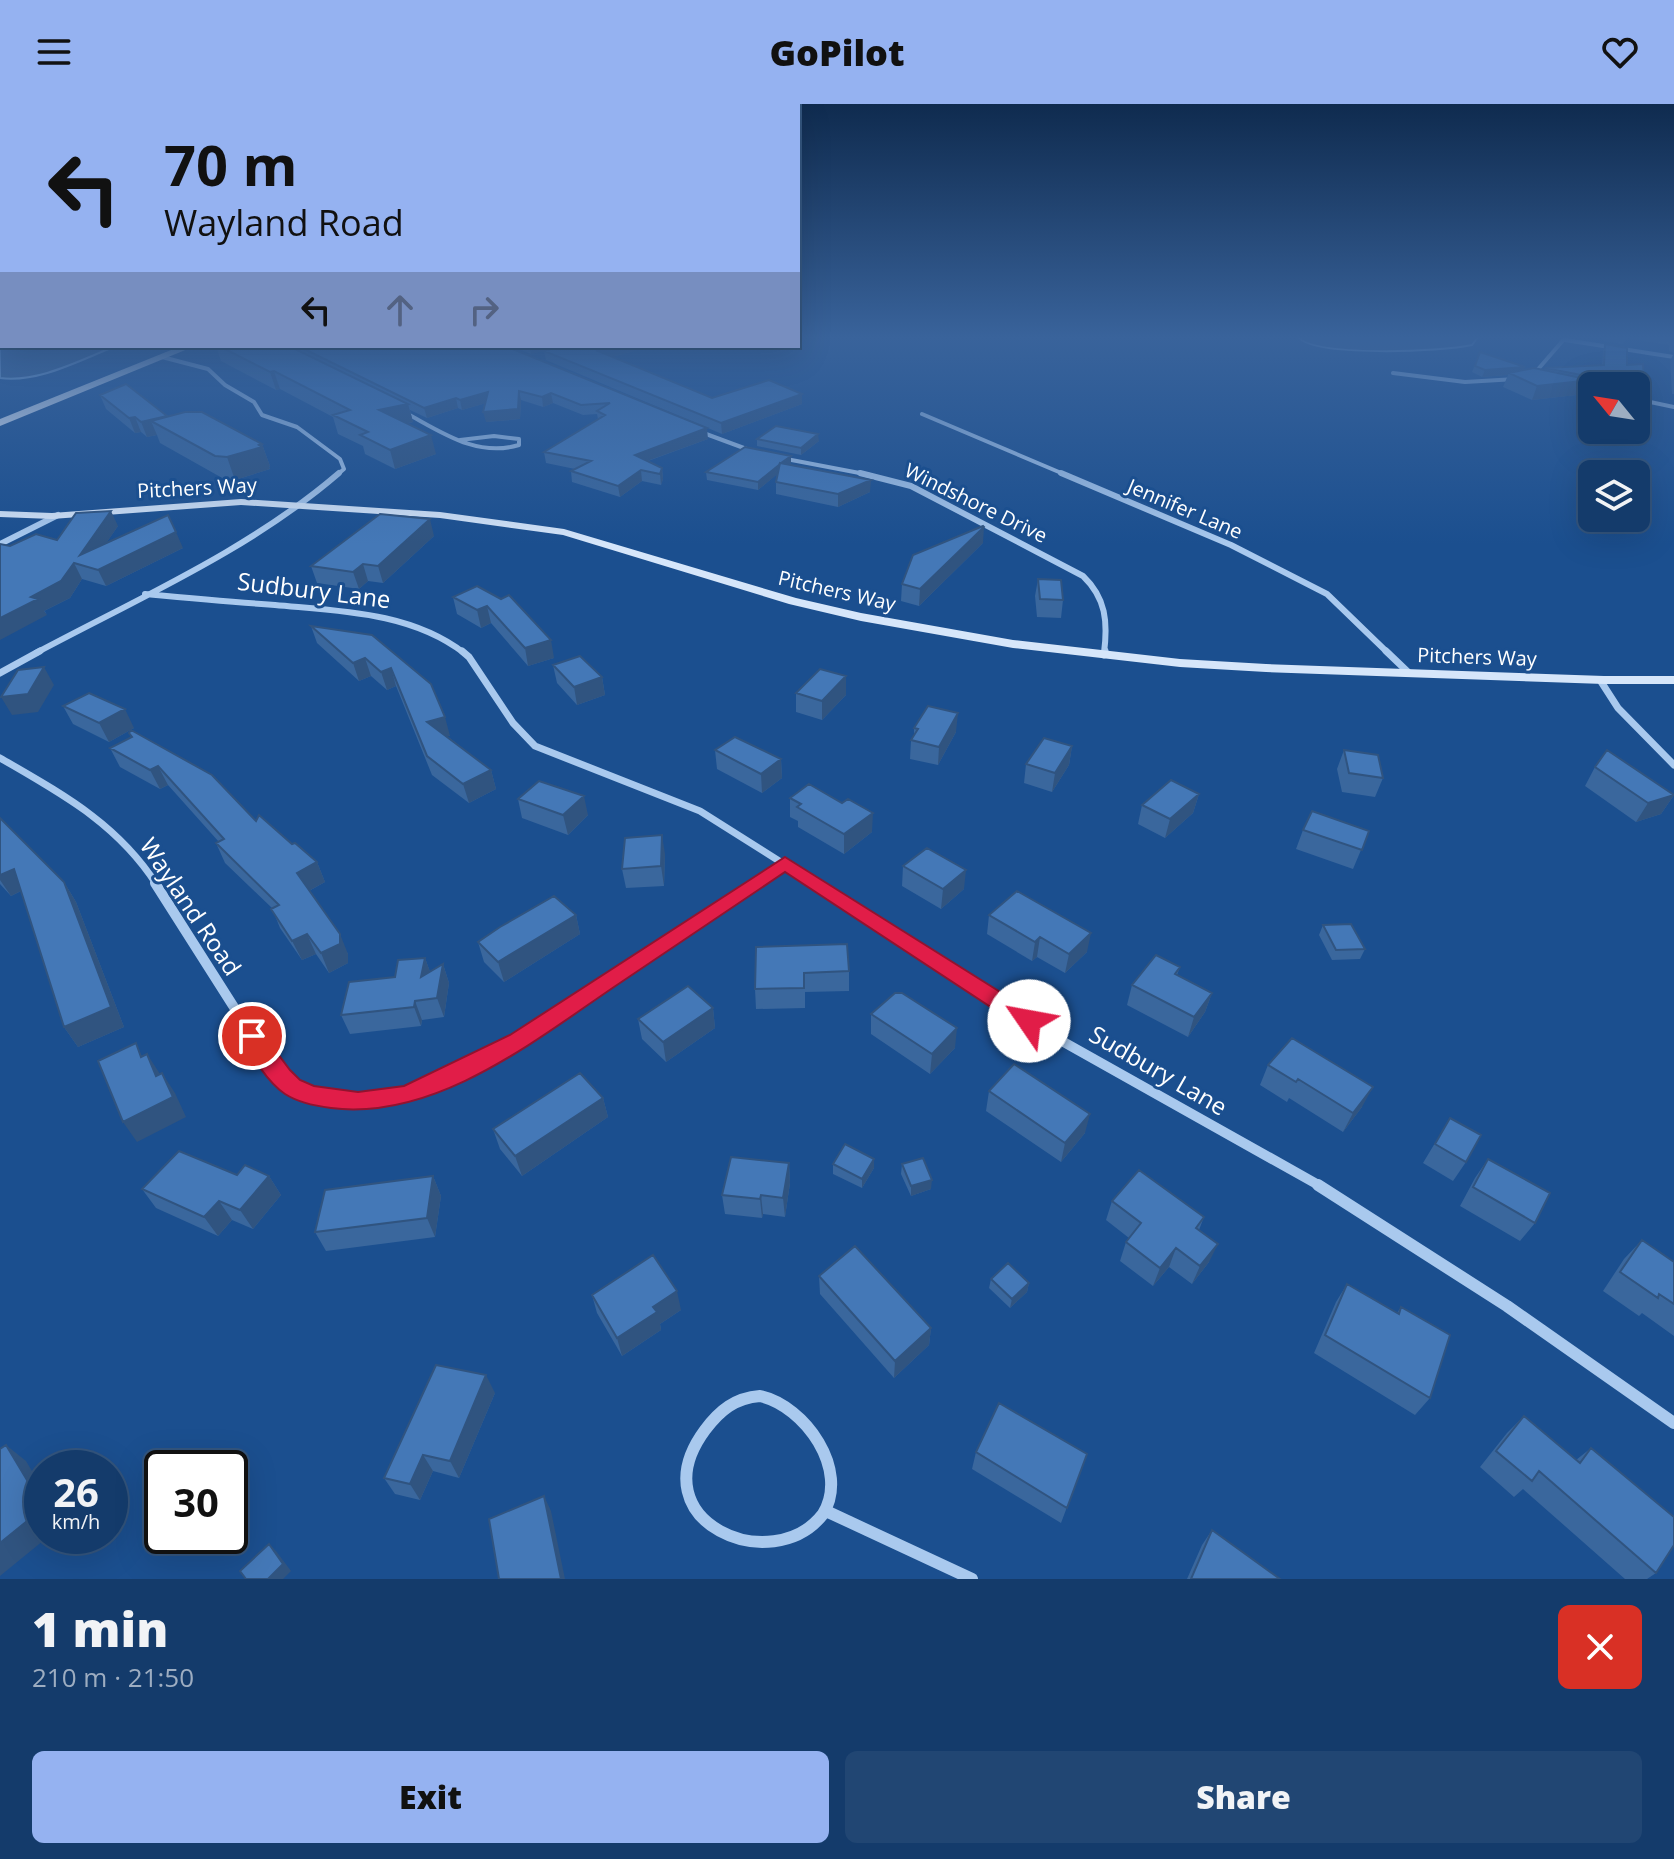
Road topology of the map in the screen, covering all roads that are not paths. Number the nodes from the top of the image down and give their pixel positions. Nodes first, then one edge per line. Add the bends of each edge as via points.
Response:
1 (42, 406) edge
2 (256, 406) edge
3 (393, 406) edge
4 (922, 414) dead end
5 (0, 423) edge
6 (686, 426) edge
7 (460, 440) junction
8 (764, 454) edge
9 (773, 456) edge
10 (302, 505) junction
11 (0, 514) edge
12 (58, 515) junction
13 (0, 544) edge
14 (145, 594) junction
15 (1104, 655) junction
16 (0, 673) edge
17 (1409, 673) junction
18 (1600, 680) junction
19 (1674, 680) edge
20 (0, 758) edge
21 (1674, 765) edge
22 (785, 863) junction
23 (1674, 1423) edge
24 (826, 1511) junction
25 (972, 1579) edge

1 - 5 main road
2 - 10 street via 262,415 297,427 340,459 341,475
3 - 7 street
4 - 17 street, Jennifer Lane via 1231,545 1327,594
6 - 8 street
7 - 7 street via 491,452 519,445 519,439 509,436
9 - 15 street, Windshore Drive via 901,482 1083,576 1101,594 1106,611
10 - 12 main road, Pitchers Way via 218,503
10 - 14 street
10 - 15 main road, Pitchers Way via 440,515 564,532 861,617
11 - 12 main road, Pitchers Way
12 - 13 street
14 - 16 street
14 - 22 street, Sudbury Lane via 362,613 425,631 469,657 527,740 561,759 700,811
15 - 17 main road, Pitchers Way
17 - 18 main road, Pitchers Way
18 - 19 main road, Pitchers Way
18 - 21 street via 1618,708
20 - 22 street, Wayland Road via 83,806 138,856 265,1056 292,1086 312,1096 358,1102 431,1086 518,1041
22 - 23 street, Sudbury Lane via 1044,1031 1370,1216
24 - 24 street via 833,1492 822,1451 800,1418 776,1399 743,1397 724,1410 688,1463 685,1484 701,1527 737,1547 757,1551 801,1540 814,1532
24 - 25 street

